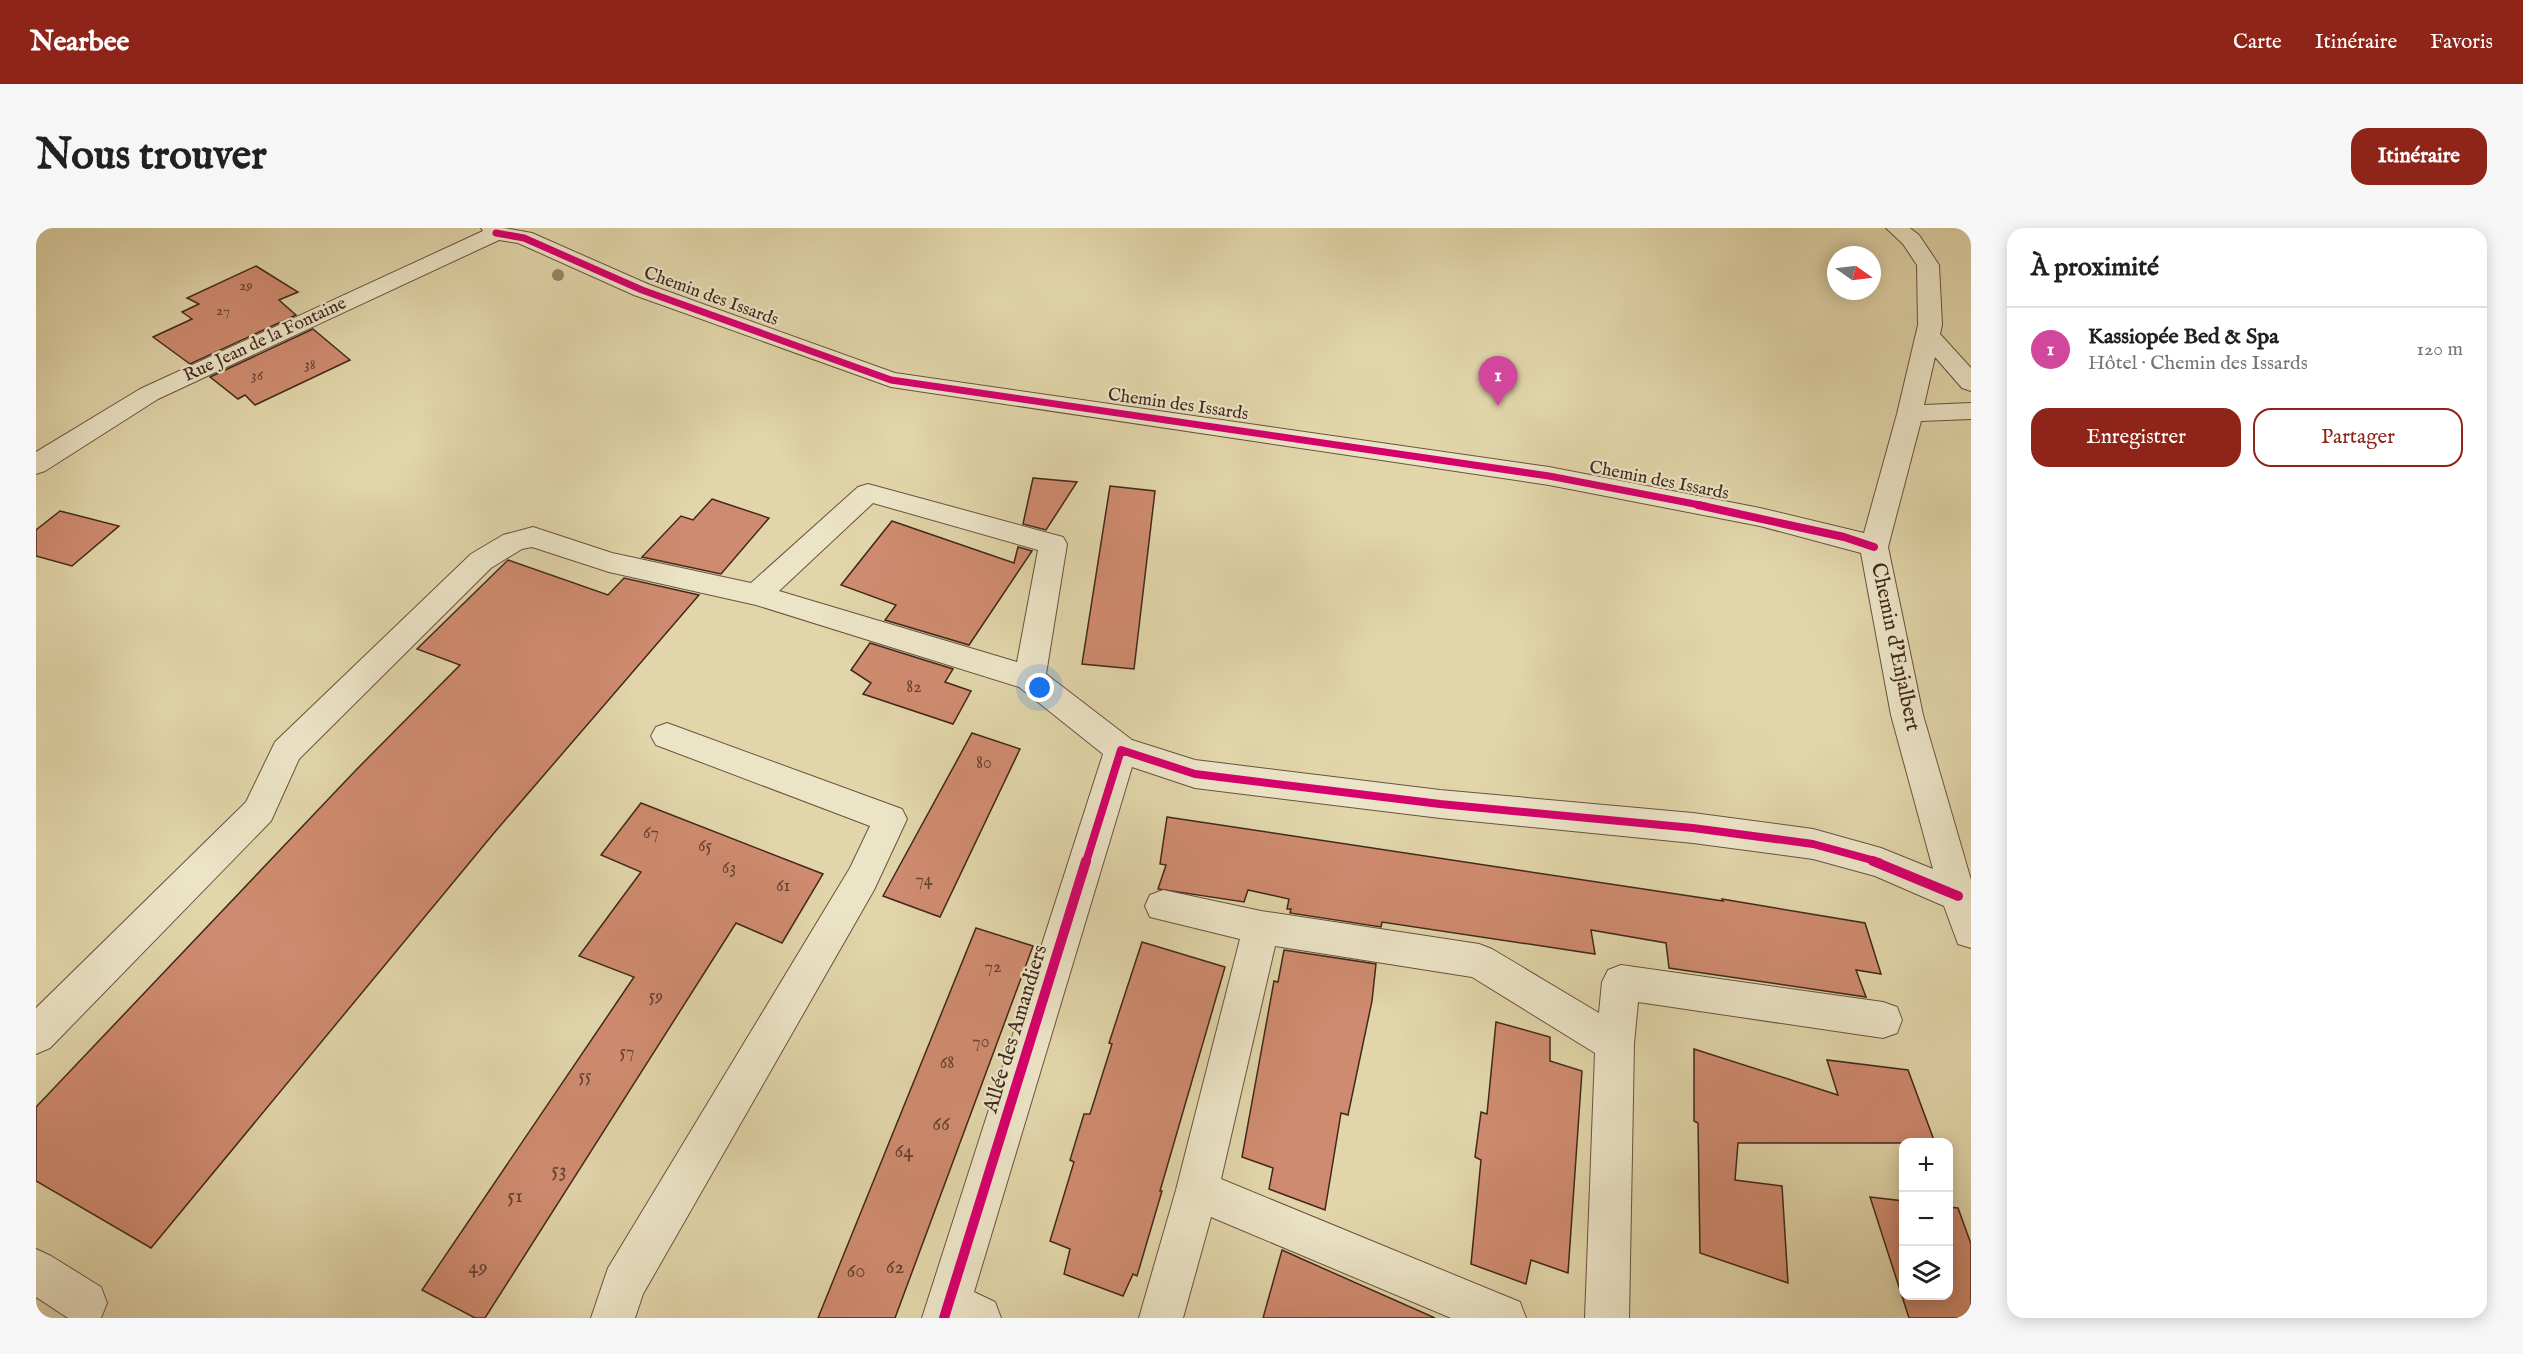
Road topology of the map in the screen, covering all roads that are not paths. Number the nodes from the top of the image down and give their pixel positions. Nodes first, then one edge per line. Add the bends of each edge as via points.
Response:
1 (1897, 228) edge
2 (494, 230) edge
3 (1928, 335) junction
4 (1971, 383) edge
5 (1971, 411) edge
6 (1910, 414) junction
7 (36, 465) edge
8 (1874, 547) junction
9 (757, 595) junction
10 (1030, 678) junction
11 (667, 736) dead end
12 (1121, 750) junction
13 (1958, 896) junction
14 (1163, 906) dead end
15 (1261, 927) junction
16 (1971, 932) edge
17 (1883, 1020) dead end
18 (36, 1035) edge
19 (1615, 1044) junction
20 (1197, 1190) junction
21 (36, 1271) edge
22 (85, 1303) dead end
23 (958, 1313) edge
24 (613, 1318) edge
25 (1161, 1318) edge
26 (1504, 1318) edge
27 (1607, 1318) edge

1 - 3 street, Chemin d'Enjalbert via 1911,240 1928,265
2 - 7 street, Rue Jean de la Fontaine via 149,394
2 - 8 street, Chemin des Issards via 524,238 642,290 891,380 1549,476 1760,518
3 - 4 street
3 - 6 street, Chemin d'Enjalbert
5 - 6 street
6 - 8 street, Chemin d'Enjalbert
8 - 13 street, Chemin d'Enjalbert via 1907,715
9 - 10 street
9 - 10 street via 868,493 1053,544
9 - 18 street via 609,562 533,537 513,542 481,561 286,751 259,811
10 - 12 street
11 - 24 street via 890,819 862,879 624,1284
12 - 13 street via 1196,774 1813,844 1881,863
12 - 23 street, Allée des Amandiers
13 - 16 street, Chemin d'Enjalbert
14 - 15 street
15 - 19 street via 1479,961
15 - 20 street
17 - 19 street via 1621,982
19 - 27 street
20 - 25 street
20 - 26 street
21 - 22 street

